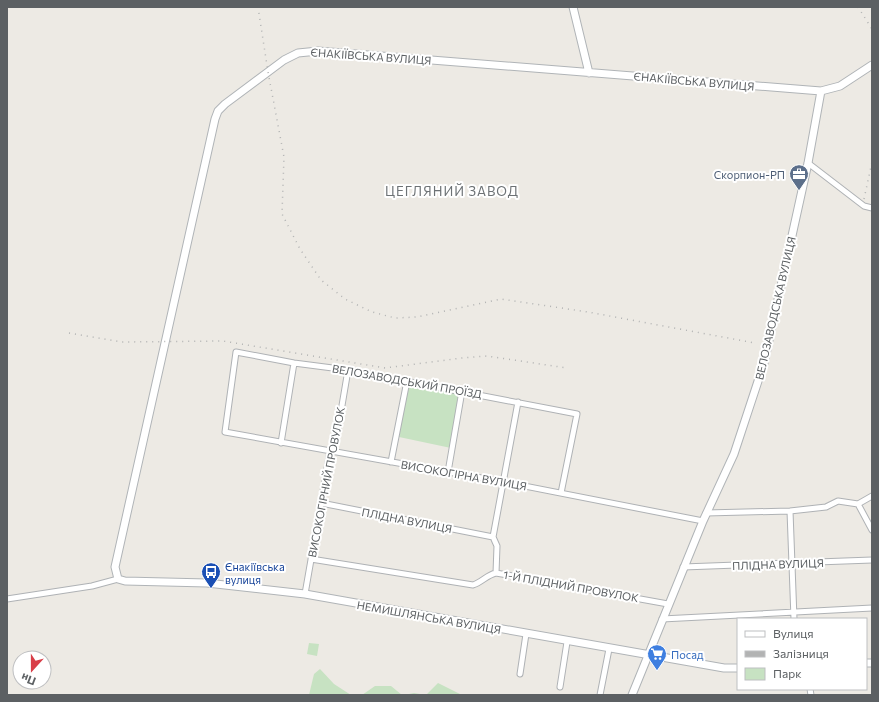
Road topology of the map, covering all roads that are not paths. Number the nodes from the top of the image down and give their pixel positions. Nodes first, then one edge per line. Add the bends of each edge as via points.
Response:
1 (573, 7) edge
2 (872, 64) edge
3 (589, 73) junction
4 (821, 91) junction
5 (808, 163) junction
6 (872, 208) edge
7 (294, 363) junction
8 (348, 370) junction
9 (407, 381) junction
10 (462, 391) junction
11 (518, 402) junction
12 (225, 432) joint
13 (281, 443) junction
14 (330, 451) junction
15 (391, 462) junction
16 (448, 472) junction
17 (504, 482) junction
18 (561, 493) junction
19 (872, 496) edge
20 (321, 503) junction
21 (858, 504) junction
22 (790, 511) junction
23 (706, 513) junction
24 (703, 521) junction
25 (872, 530) edge
26 (493, 537) junction
27 (311, 559) junction
28 (872, 560) edge
29 (793, 564) junction
30 (683, 567) junction
31 (496, 573) junction
32 (118, 579) junction
33 (305, 594) junction
34 (7, 599) edge
35 (668, 604) junction
36 (872, 608) edge
37 (794, 616) edge
38 (662, 619) junction
39 (526, 634) junction
40 (567, 642) junction
41 (609, 649) junction
42 (647, 655) junction
43 (737, 668) edge
44 (520, 674) dead end
45 (560, 686) dead end
46 (600, 695) edge
47 (632, 695) edge

1 - 3 street
2 - 4 street, ЄНАКІЇВСЬКА ВУЛИЦЯ via 840,86
3 - 4 street, ЄНАКІЇВСЬКА ВУЛИЦЯ
3 - 32 street, ЄНАКІЇВСЬКА ВУЛИЦЯ via 318,51 298,53 284,60 218,111 115,567
4 - 5 street, ВЕЛОЗАВОДСЬКА ВУЛИЦЯ
5 - 6 street via 864,206
5 - 23 street, ВЕЛОЗАВОДСЬКА ВУЛИЦЯ via 764,363 734,454
7 - 8 street, ВЕЛОЗАВОДСЬКИЙ ПРОЇЗД
7 - 12 street, ВЕЛОЗАВОДСЬКИЙ ПРОЇЗД via 236,352
7 - 13 street
8 - 9 street, ВЕЛОЗАВОДСЬКИЙ ПРОЇЗД
8 - 14 street, ВИСОКОГІРНИЙ ПРОВУЛОК via 337,435
9 - 10 street, ВЕЛОЗАВОДСЬКИЙ ПРОЇЗД
9 - 15 street
10 - 11 street, ВЕЛОЗАВОДСЬКИЙ ПРОЇЗД
10 - 16 street
11 - 17 street
11 - 18 street, ВЕЛОЗАВОДСЬКИЙ ПРОЇЗД via 577,414
12 - 13 street, ВИСОКОГІРНА ВУЛИЦЯ
13 - 14 street, ВИСОКОГІРНА ВУЛИЦЯ
14 - 15 street, ВИСОКОГІРНА ВУЛИЦЯ
14 - 20 street, ВИСОКОГІРНИЙ ПРОВУЛОК
15 - 16 street, ВИСОКОГІРНА ВУЛИЦЯ
16 - 17 street, ВИСОКОГІРНА ВУЛИЦЯ
17 - 18 street, ВИСОКОГІРНА ВУЛИЦЯ
17 - 26 street
18 - 24 street, ВИСОКОГІРНА ВУЛИЦЯ
19 - 21 street
20 - 26 street, ПЛІДНА ВУЛИЦЯ
20 - 27 street, ВИСОКОГІРНИЙ ПРОВУЛОК
21 - 22 street via 838,501 826,507
21 - 25 street
22 - 23 street
22 - 29 street
23 - 24 street, ВЕЛОЗАВОДСЬКА ВУЛИЦЯ
24 - 30 street, ВЕЛОЗАВОДСЬКА ВУЛИЦЯ
26 - 31 street via 497,546
27 - 31 street, 1-Й ПЛІДНИЙ ПРОВУЛОК via 473,585
27 - 33 street, ВИСОКОГІРНИЙ ПРОВУЛОК
28 - 29 street, ПЛІДНА ВУЛИЦЯ
29 - 30 street, ПЛІДНА ВУЛИЦЯ
29 - 37 street
30 - 35 street, ВЕЛОЗАВОДСЬКА ВУЛИЦЯ
31 - 35 street, 1-Й ПЛІДНИЙ ПРОВУЛОК
32 - 33 street, НЕМИШЛЯНСЬКА ВУЛИЦЯ via 238,586
32 - 34 street via 98,585
33 - 39 street, НЕМИШЛЯНСЬКА ВУЛИЦЯ
35 - 38 street, ВЕЛОЗАВОДСЬКА ВУЛИЦЯ
36 - 37 street
37 - 38 street
38 - 42 street, ВЕЛОЗАВОДСЬКА ВУЛИЦЯ
39 - 40 street, НЕМИШЛЯНСЬКА ВУЛИЦЯ
39 - 44 street
40 - 41 street, НЕМИШЛЯНСЬКА ВУЛИЦЯ
40 - 45 street
41 - 42 street, НЕМИШЛЯНСЬКА ВУЛИЦЯ
41 - 46 street
42 - 43 street, НЕМИШЛЯНСЬКА ВУЛИЦЯ
42 - 47 street, ВЕЛОЗАВОДСЬКА ВУЛИЦЯ

